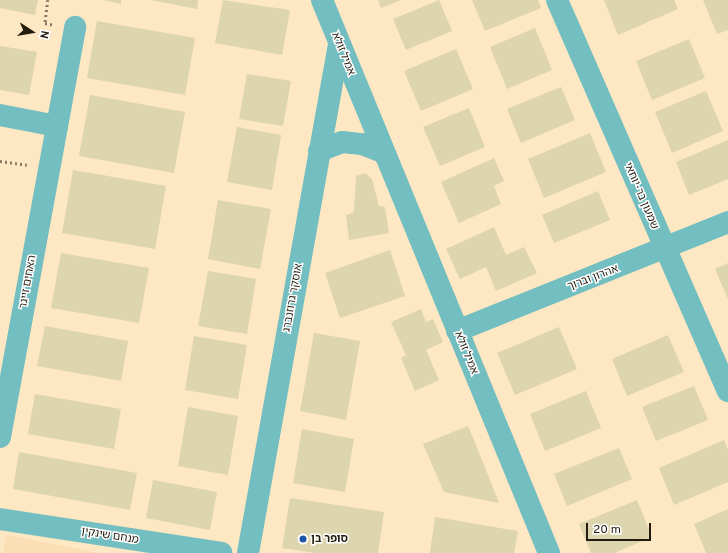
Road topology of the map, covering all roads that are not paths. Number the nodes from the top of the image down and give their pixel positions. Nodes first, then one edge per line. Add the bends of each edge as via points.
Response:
1 (322, 0) edge
2 (557, 0) edge
3 (74, 27) dead end
4 (338, 44) junction
5 (0, 115) edge
6 (56, 126) junction
7 (319, 151) junction
8 (383, 152) junction
9 (728, 222) edge
10 (664, 250) junction
11 (457, 331) junction
12 (728, 391) edge
13 (0, 437) edge
14 (0, 519) edge
15 (221, 553) edge
16 (248, 553) edge
17 (549, 553) edge

1 - 4 street, אמיל זולא
2 - 10 street, שמעון בר-יוחאי
3 - 6 street, האחים זייגר
4 - 7 street, אוסקר גרוזנברג
4 - 8 street, אמיל זולא
5 - 6 street
6 - 13 street, האחים זייגר
7 - 8 street via 342,142 362,144
7 - 16 street, אוסקר גרוזנברג
8 - 11 street, אמיל זולא
9 - 10 street, אהרון וברוך
10 - 11 street, אהרון וברוך
10 - 12 street, שמעון בר-יוחאי
11 - 17 street, אמיל זולא
14 - 15 street, מנחם שינקין

